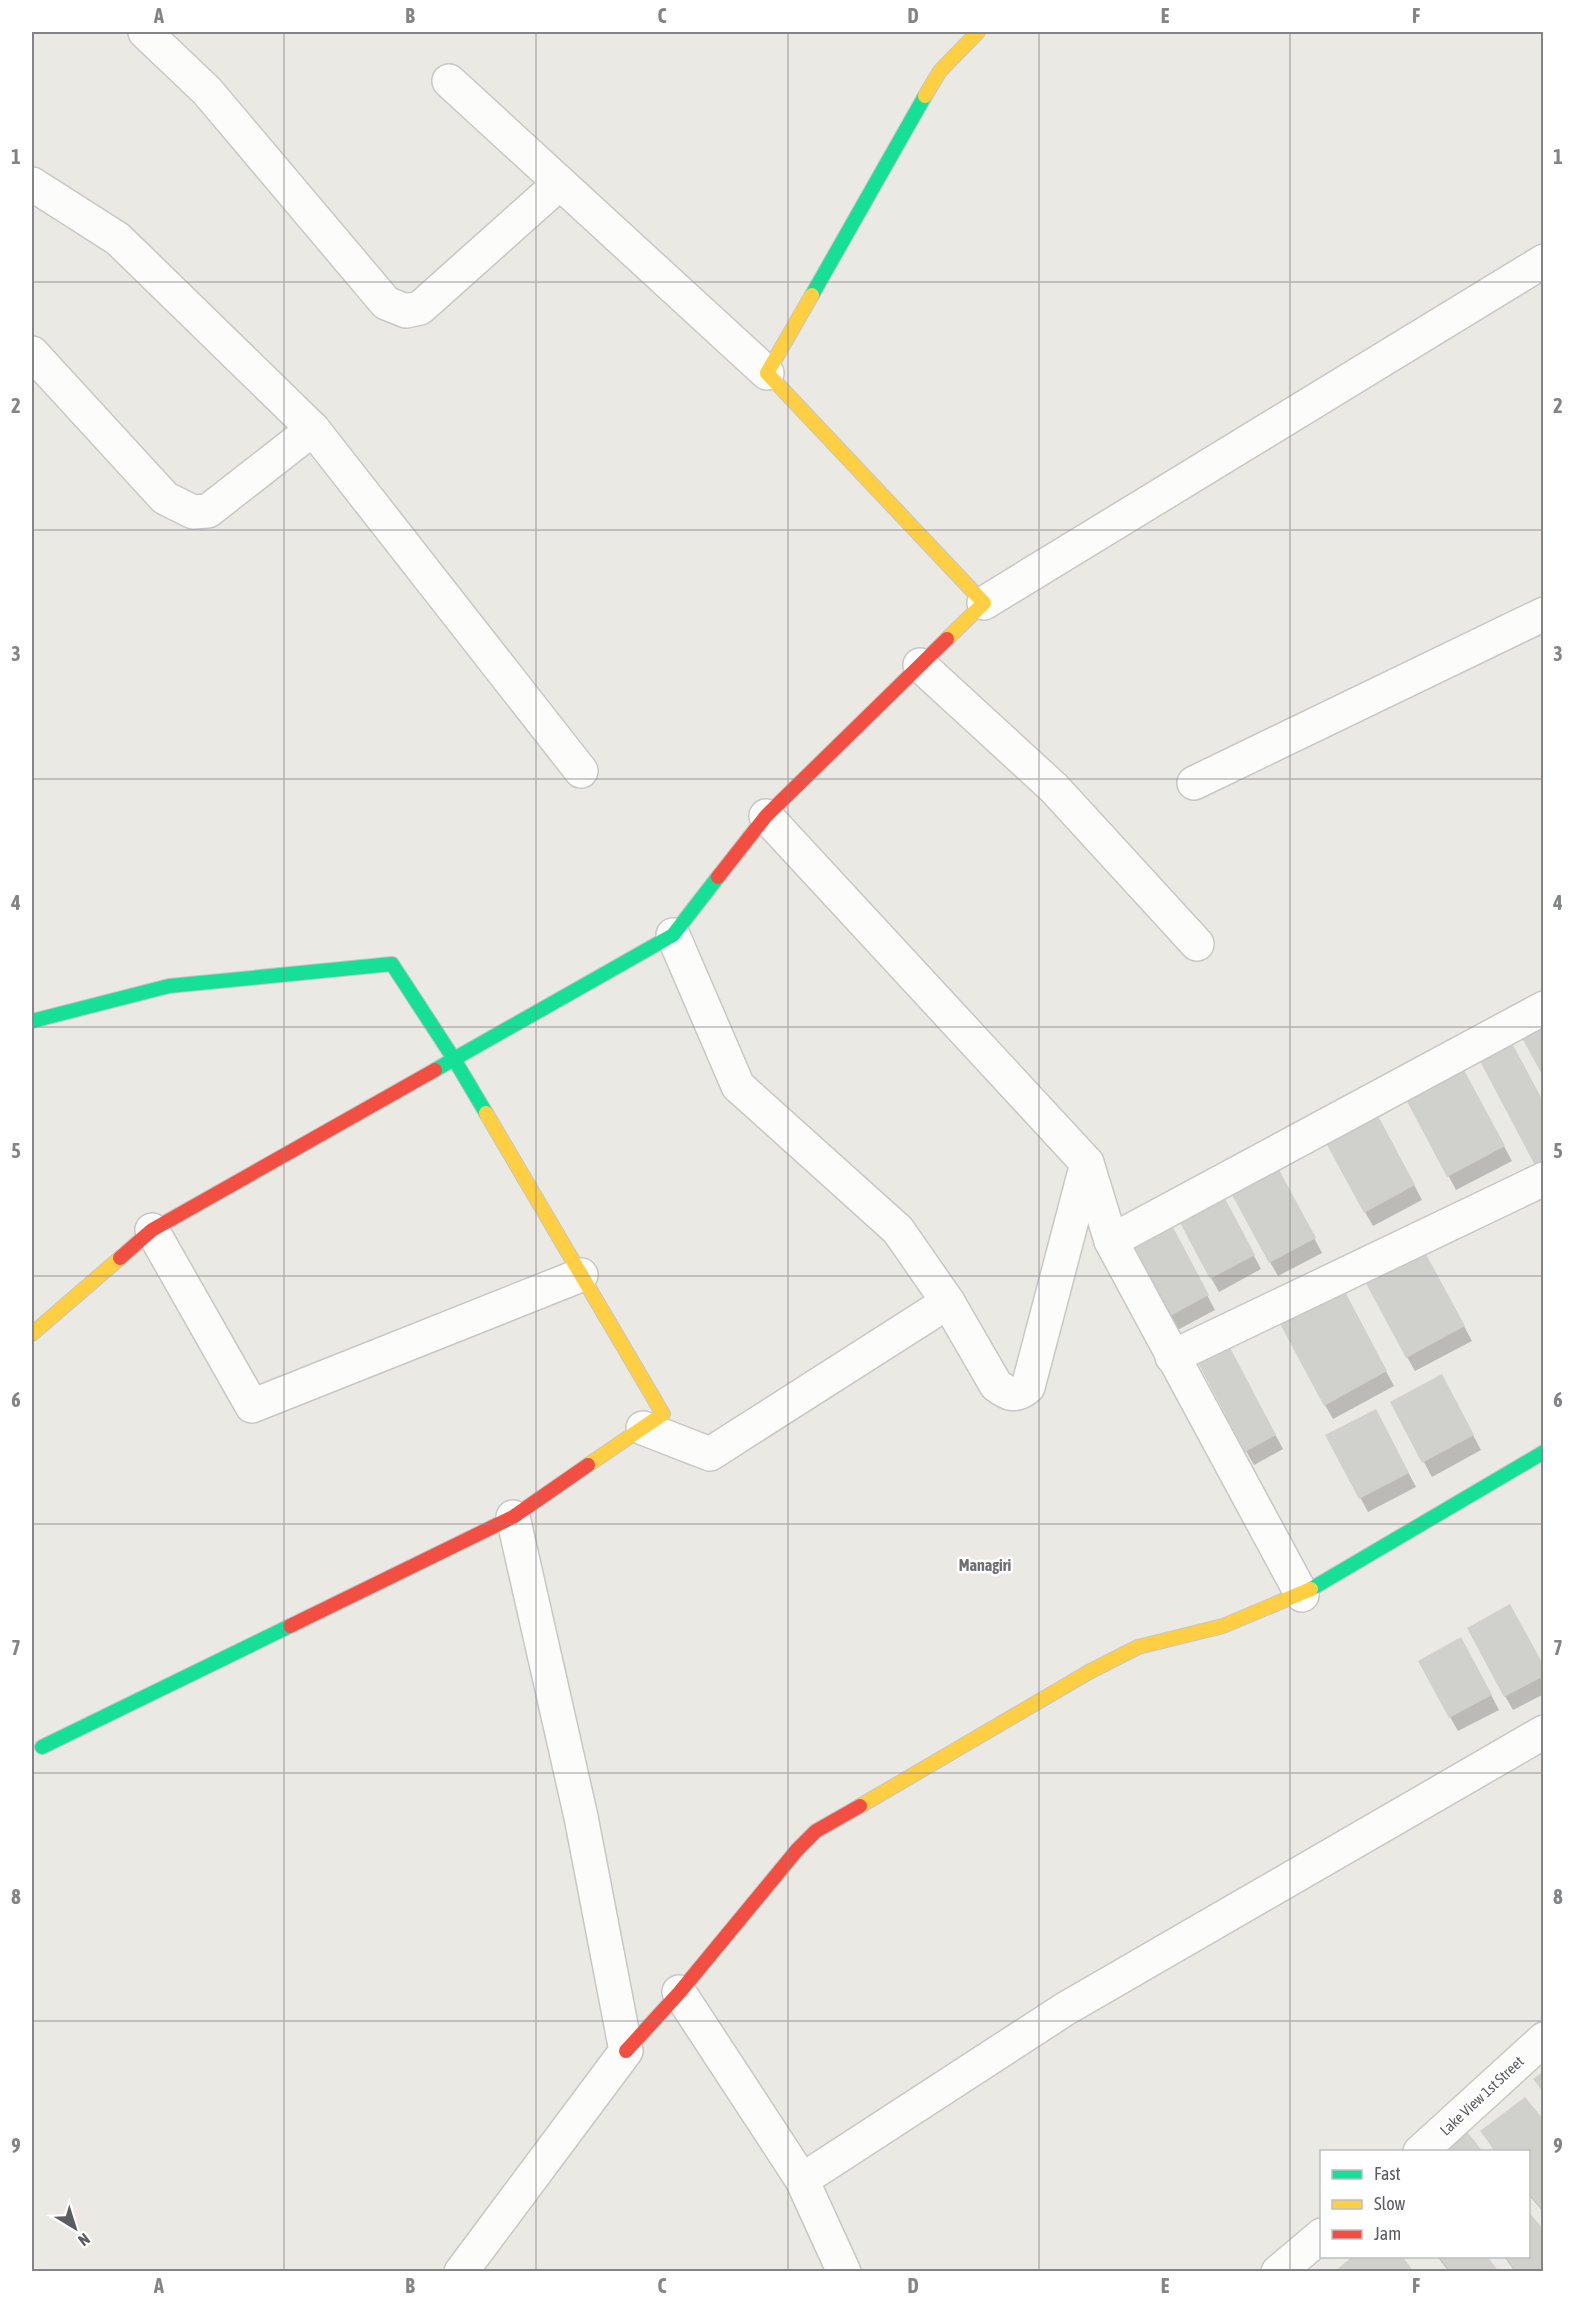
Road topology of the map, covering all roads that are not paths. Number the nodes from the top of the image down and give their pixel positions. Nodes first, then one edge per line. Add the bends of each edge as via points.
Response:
1 (145, 32) edge
2 (978, 32) edge
3 (449, 81) dead end
4 (560, 183) junction
5 (32, 184) edge
6 (1544, 261) edge
7 (32, 352) edge
8 (767, 372) junction
9 (313, 429) junction
10 (984, 603) junction
11 (1544, 614) edge
12 (920, 665) junction
13 (580, 771) dead end
14 (1194, 783) dead end
15 (766, 816) junction
16 (673, 935) junction
17 (1197, 944) dead end
18 (1544, 1008) edge
19 (32, 1022) edge
20 (454, 1059) junction
21 (1087, 1163) junction
22 (1544, 1179) edge
23 (152, 1230) junction
24 (1111, 1241) junction
25 (581, 1275) junction
26 (948, 1302) junction
27 (32, 1334) edge
28 (1172, 1357) junction
29 (643, 1428) junction
30 (1544, 1452) edge
31 (513, 1517) junction
32 (1302, 1595) junction
33 (1544, 1732) edge
34 (42, 1747) dead end
35 (679, 1992) junction
36 (1544, 2039) edge
37 (626, 2051) junction
38 (1421, 2150) edge
39 (801, 2180) junction
40 (1320, 2237) edge
41 (461, 2271) edge
42 (844, 2271) edge
43 (1278, 2271) edge

1 - 4 street via 207,91 386,303 405,311 420,308
2 - 8 street via 940,70
3 - 4 street
4 - 8 street
5 - 9 street via 118,239
6 - 10 street
7 - 9 street via 165,498 193,512 208,511
8 - 10 street
9 - 13 street
10 - 12 street
11 - 14 street
12 - 15 street
12 - 17 street via 1054,788
15 - 16 street
15 - 21 street
16 - 20 street
16 - 26 street via 738,1086 898,1230
18 - 24 street
19 - 20 street via 169,986 392,964
20 - 23 street
20 - 25 street
21 - 24 street
21 - 26 street via 1028,1387 1020,1394 1009,1395 996,1385
22 - 28 street
23 - 25 street via 252,1406
23 - 27 street
24 - 28 street
25 - 29 street via 663,1414
26 - 29 street via 710,1454
28 - 32 street
29 - 31 street
30 - 32 street
31 - 34 street
31 - 37 street via 581,1817
32 - 35 street via 1223,1626 1138,1647 816,1831 758,1893
33 - 39 street via 1065,2009
35 - 37 street
35 - 39 street
36 - 38 street, Lake View 1st Street
37 - 41 street
39 - 42 street
40 - 43 street

